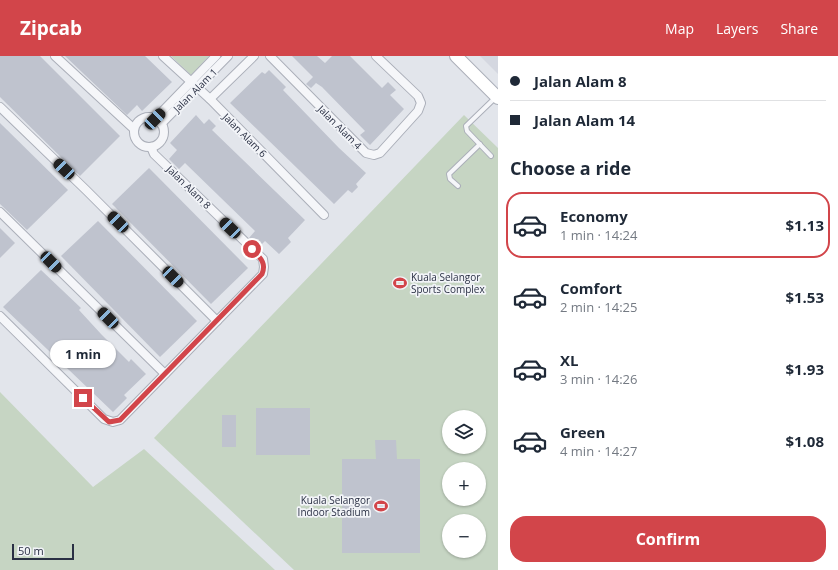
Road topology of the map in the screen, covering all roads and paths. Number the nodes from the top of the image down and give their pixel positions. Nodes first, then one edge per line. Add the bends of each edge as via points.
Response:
1 (55, 56) edge
2 (163, 56) edge
3 (216, 56) edge
4 (228, 56) edge
5 (254, 56) edge
6 (270, 56) edge
7 (376, 56) edge
8 (456, 56) edge
9 (194, 85) junction
10 (497, 97) edge
11 (210, 99) junction
12 (0, 107) edge
13 (158, 121) junction
14 (134, 129) junction
15 (480, 144) junction
16 (151, 147) junction
17 (491, 156) dead end
18 (458, 186) dead end
19 (0, 212) edge
20 (324, 215) dead end
21 (0, 316) edge
22 (217, 321) junction
23 (165, 374) junction

1 - 14 street
2 - 9 street, Jalan Alam 6
3 - 9 street, Jalan Alam 1
4 - 9 street, Jalan Alam 1
5 - 11 street
6 - 7 street, Jalan Alam 4 via 370,155 380,153 418,111 421,103 418,96
8 - 10 street
9 - 11 street, Jalan Alam 6
9 - 13 street, Jalan Alam 1
10 - 15 lane via 466,126
11 - 20 street, Jalan Alam 6
12 - 22 street
13 - 14 street via 142,119
13 - 16 street via 164,133 163,138
14 - 16 street via 138,142
15 - 17 lane
15 - 18 lane via 449,174 450,179
16 - 22 street, Jalan Alam 8 via 154,154 262,260 262,274
19 - 23 street
21 - 23 street via 104,419 113,422 120,420
22 - 23 street

